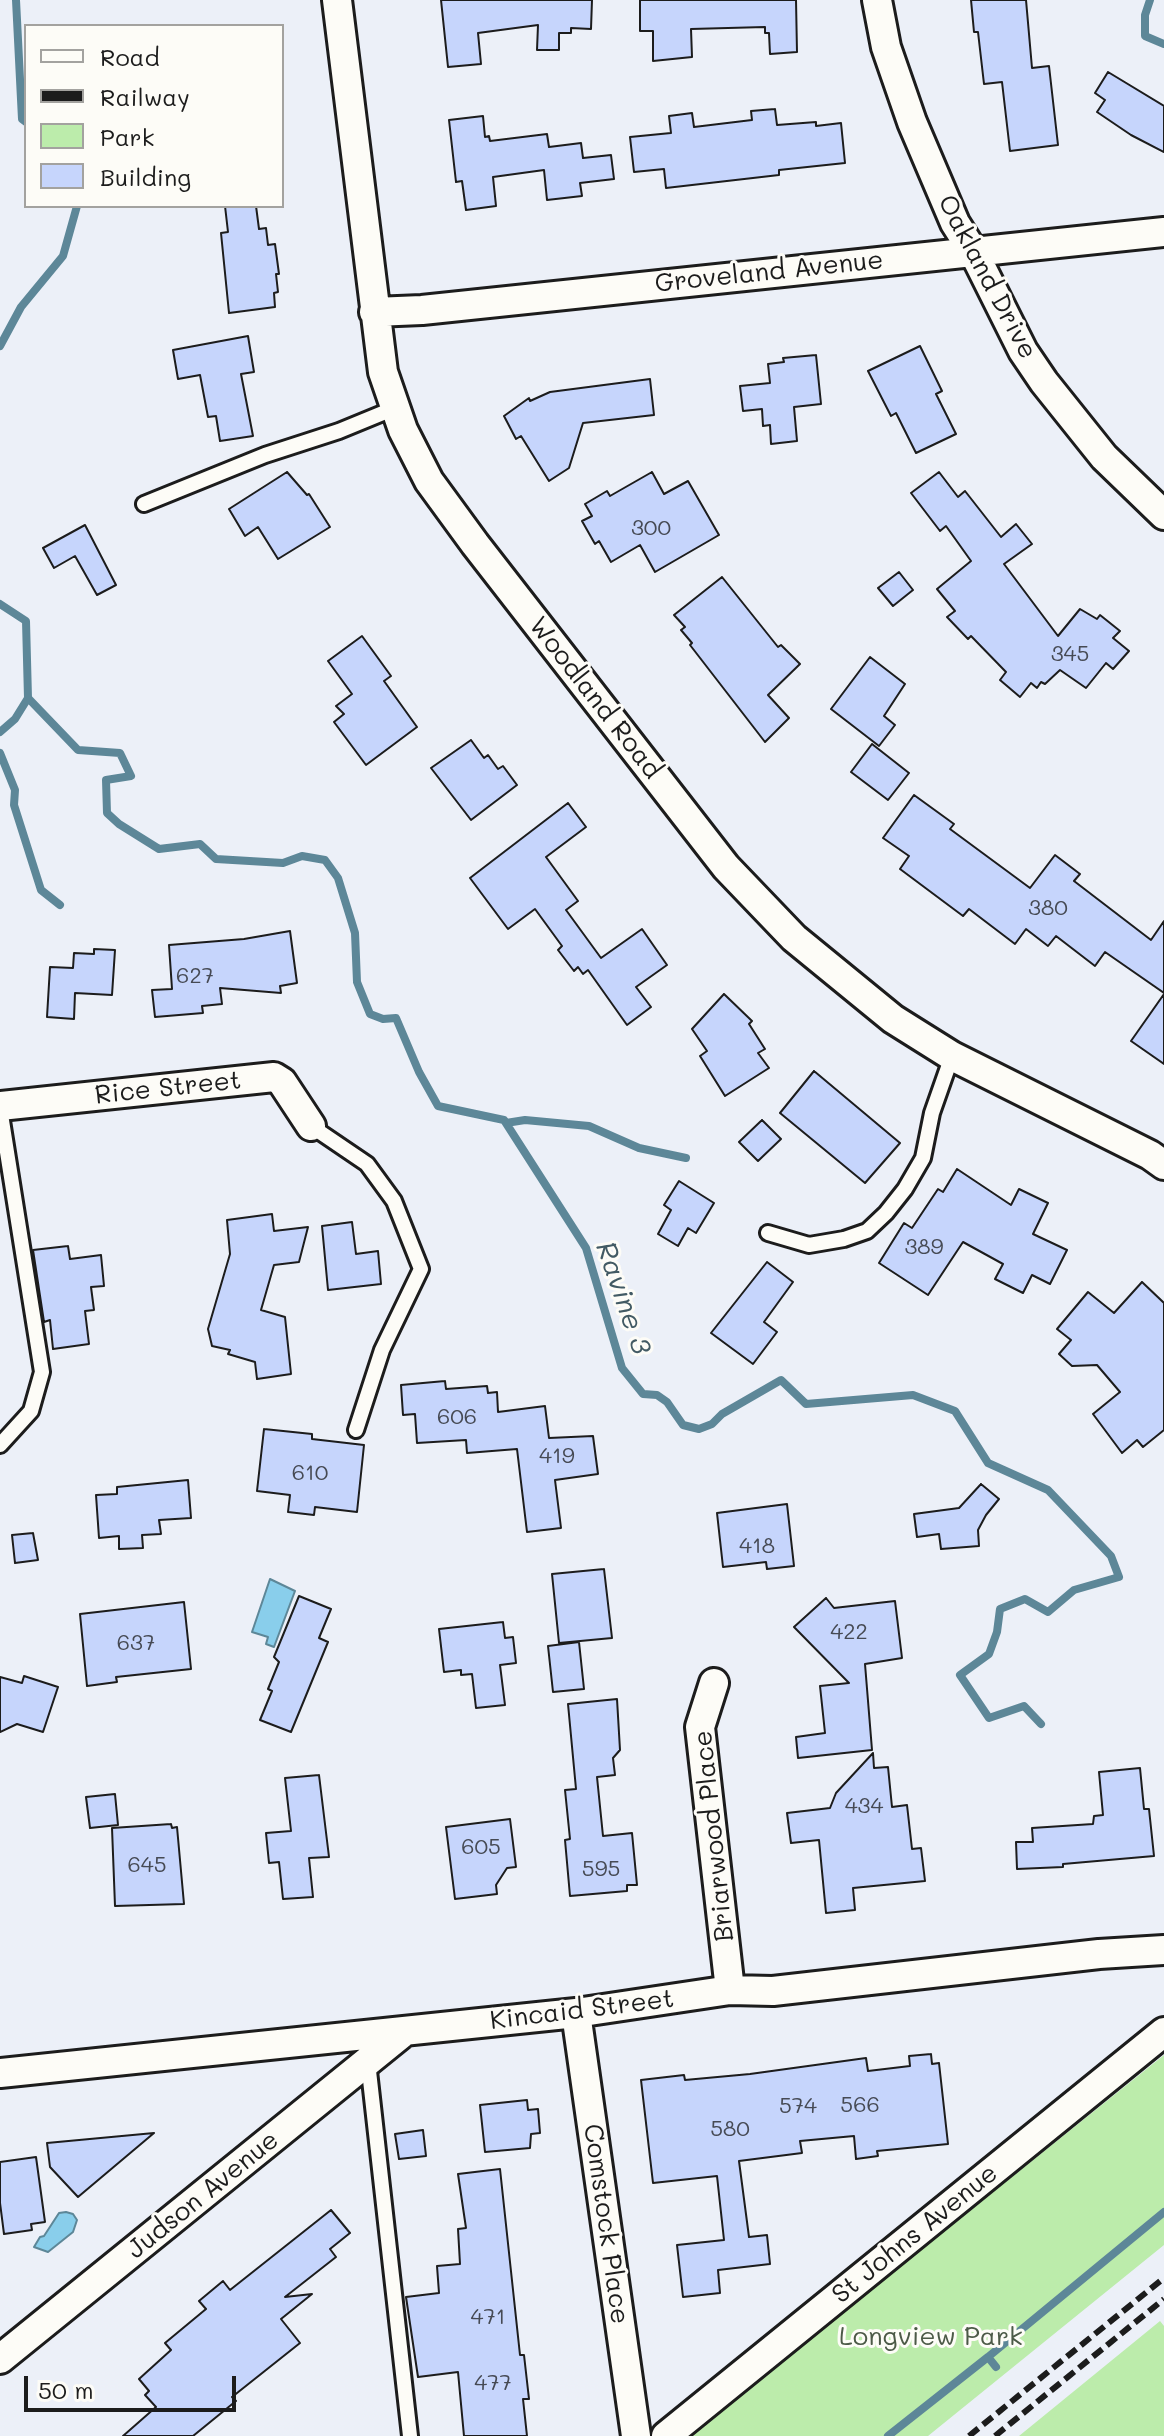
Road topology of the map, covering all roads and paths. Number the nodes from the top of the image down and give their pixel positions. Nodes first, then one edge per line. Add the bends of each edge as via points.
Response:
1 (877, 0) edge
2 (338, 9) edge
3 (1164, 232) edge
4 (974, 253) junction
5 (374, 312) junction
6 (395, 408) junction
7 (144, 504) dead end
8 (1164, 515) edge
9 (952, 1056) junction
10 (0, 1107) edge
11 (311, 1126) joint
12 (1164, 1165) edge
13 (768, 1233) dead end
14 (356, 1430) dead end
15 (0, 1445) edge
16 (714, 1683) dead end
17 (1164, 1950) edge
18 (730, 1990) junction
19 (576, 2013) junction
20 (406, 2030) junction
21 (1164, 2032) edge
22 (368, 2061) junction
23 (0, 2073) edge
24 (0, 2359) edge
25 (410, 2436) edge
26 (636, 2436) edge
27 (666, 2436) edge

1 - 4 street, Oakland Drive via 886,47 912,122 955,223
2 - 5 street, Woodland Road
3 - 4 street, Groveland Avenue
4 - 5 street, Groveland Avenue
4 - 8 street, Oakland Drive via 1044,382 1104,457
5 - 6 street, Woodland Road via 383,372
6 - 7 lane
6 - 9 street, Woodland Road via 429,481 456,519 726,867 794,938 893,1019
9 - 12 street, Woodland Road
9 - 13 lane via 923,1158 886,1213 867,1231 809,1245
10 - 11 street, Rice Street via 274,1077
10 - 15 lane via 42,1372 31,1411
11 - 14 lane via 367,1164 394,1201 421,1269 382,1350
16 - 18 street, Briarwood Place via 700,1727
17 - 18 street, Kincaid Street via 773,1991
18 - 19 street, Kincaid Street
19 - 20 street, Kincaid Street
19 - 26 street, Comstock Place
20 - 22 street, Judson Avenue
20 - 23 street, Kincaid Street
21 - 27 street, St Johns Avenue
22 - 24 street, Judson Avenue
22 - 25 lane

